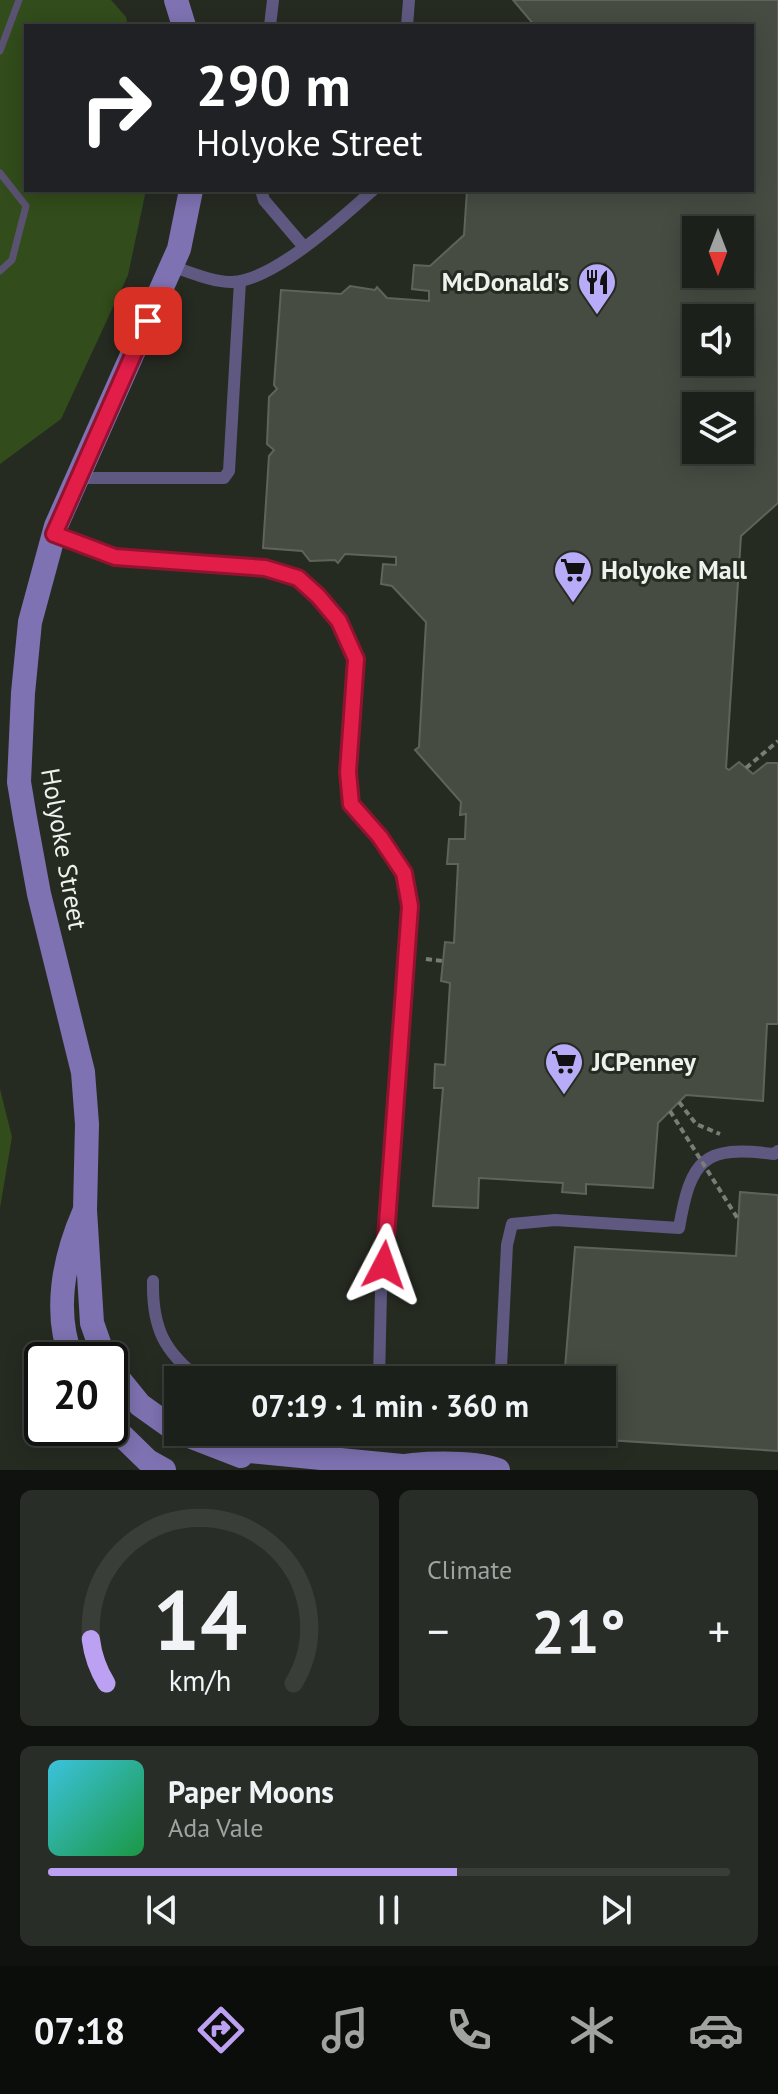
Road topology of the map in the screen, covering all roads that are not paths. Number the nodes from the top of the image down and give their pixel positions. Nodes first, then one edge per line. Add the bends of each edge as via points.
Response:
1 (176, 0) edge
2 (273, 0) edge
3 (409, 0) edge
4 (183, 24) edge
5 (270, 24) edge
6 (407, 24) edge
7 (191, 192) edge
8 (262, 192) edge
9 (371, 192) edge
10 (304, 247) junction
11 (171, 266) junction
12 (240, 281) junction
13 (78, 478) junction
14 (54, 534) junction
15 (778, 1151) edge
16 (85, 1210) junction
17 (153, 1281) dead end
18 (67, 1342) edge
19 (99, 1342) edge
20 (182, 1366) edge
21 (379, 1366) edge
22 (501, 1366) edge
23 (128, 1390) edge
24 (164, 1422) edge
25 (128, 1442) edge
26 (216, 1446) edge
27 (229, 1449) junction
28 (394, 1468) edge
29 (164, 1470) edge
30 (268, 1470) edge
31 (498, 1470) edge

1 - 4 street
2 - 5 lane
3 - 6 lane
7 - 11 street, Holyoke Street
8 - 10 lane
9 - 10 lane
10 - 12 lane
11 - 12 lane
11 - 13 street, Holyoke Street
12 - 13 lane via 229,471 224,478
13 - 14 street, Holyoke Street
14 - 16 street, Holyoke Street via 30,622 19,782 39,894 83,1072
14 - 21 lane via 115,557 265,568 298,578 339,621 356,659 348,772 351,804 404,873 410,906
15 - 22 lane via 716,1154 695,1168 679,1228 555,1220 512,1224
16 - 18 street, Holyoke Street via 69,1245 63,1299
16 - 19 street, Holyoke Street via 92,1323
17 - 20 lane via 153,1303 166,1346
23 - 24 street
25 - 29 street
26 - 27 street
27 - 28 street
27 - 30 street
28 - 31 street

